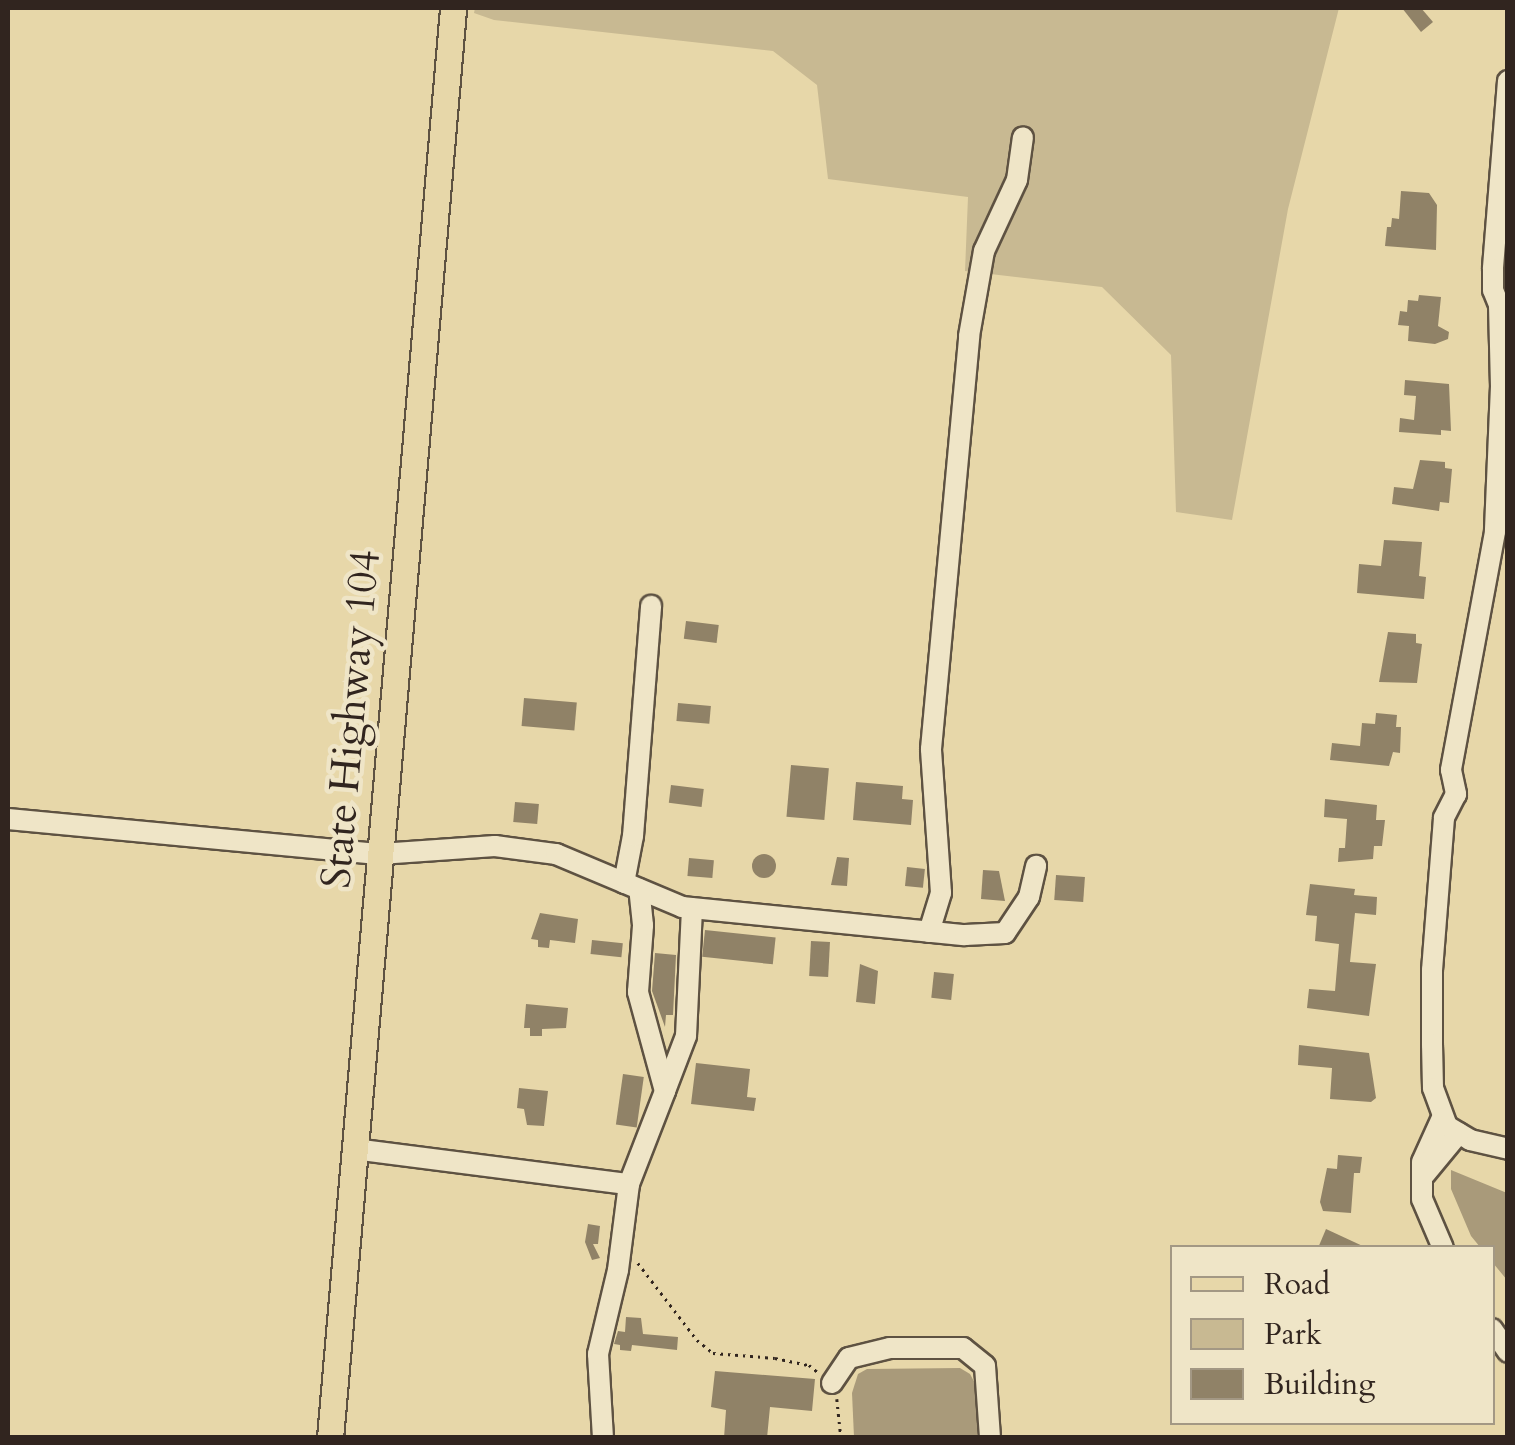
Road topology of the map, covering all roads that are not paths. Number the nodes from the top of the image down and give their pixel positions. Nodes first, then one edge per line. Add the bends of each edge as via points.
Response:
1 (453, 8) edge
2 (1508, 82) edge
3 (1023, 138) dead end
4 (1498, 252) junction
5 (1508, 274) edge
6 (1503, 298) edge
7 (650, 606) dead end
8 (8, 819) edge
9 (380, 854) junction
10 (1036, 866) dead end
11 (632, 886) junction
12 (692, 908) junction
13 (929, 932) junction
14 (666, 1091) junction
15 (1442, 1118) junction
16 (1459, 1133) junction
17 (354, 1149) junction
18 (1508, 1150) edge
19 (1421, 1180) junction
20 (629, 1184) junction
21 (1443, 1245) edge
22 (832, 1383) road end
23 (330, 1438) edge
24 (604, 1438) edge
25 (990, 1438) edge

1 - 9 main road, State Highway 104
2 - 4 street
3 - 13 street via 1017,180 984,251 970,336 931,749 940,893
4 - 5 street
4 - 6 street via 1493,290
6 - 15 street via 1495,532 1451,770 1456,794 1444,818 1432,970 1434,1088
7 - 11 street
8 - 9 street
9 - 11 street via 495,846 556,854
9 - 17 main road, State Highway 104
10 - 13 street via 1029,898 1005,933
11 - 12 street
11 - 14 street via 643,925 638,992
12 - 13 street
12 - 14 street via 686,1036
14 - 20 street
15 - 16 street
15 - 19 street via 1428,1142
16 - 18 street
16 - 19 street
17 - 20 street
17 - 23 main road, State Highway 104
19 - 21 street via 1422,1199
20 - 24 street via 598,1354
22 - 25 street via 849,1358 890,1348 964,1348 985,1366

